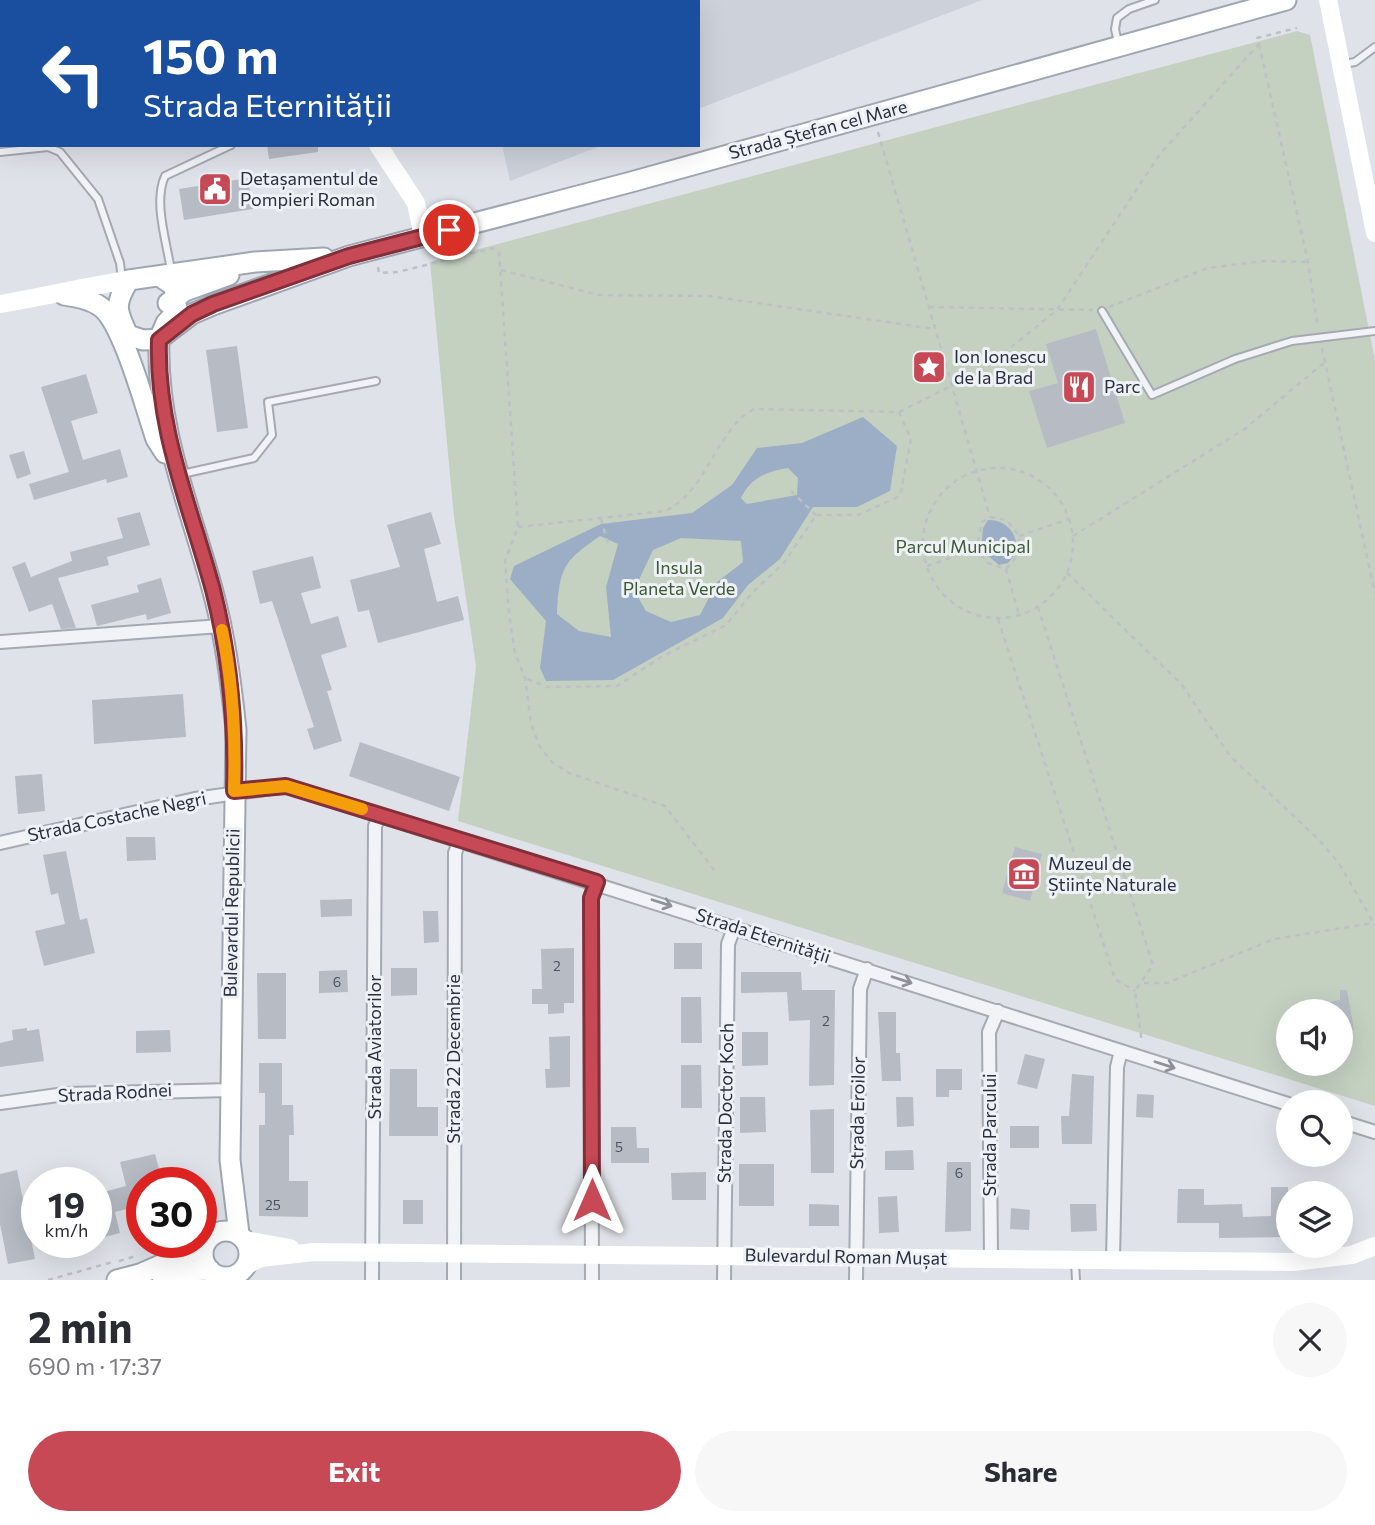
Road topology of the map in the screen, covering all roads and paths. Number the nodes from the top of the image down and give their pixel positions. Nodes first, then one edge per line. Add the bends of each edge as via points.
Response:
1 (1155, 0) edge
2 (1286, 0) edge
3 (1328, 0) edge
4 (1297, 28) dead end
5 (1259, 44) junction
6 (1119, 46) junction
7 (1375, 47) edge
8 (1342, 65) junction
9 (873, 115) junction
10 (227, 147) edge
11 (379, 147) edge
12 (0, 152) edge
13 (1375, 233) edge
14 (423, 237) junction
15 (373, 250) junction
16 (349, 256) junction
17 (285, 261) junction
18 (1308, 262) junction
19 (500, 270) junction
20 (166, 275) junction
21 (126, 280) junction
22 (64, 295) junction
23 (178, 296) junction
24 (0, 304) edge
25 (929, 307) junction
26 (1058, 310) junction
27 (1102, 311) junction
28 (116, 318) junction
29 (935, 329) junction
30 (1375, 331) edge
31 (1319, 336) junction
32 (151, 340) junction
33 (1325, 362) junction
34 (376, 381) dead end
35 (951, 383) junction
36 (140, 393) junction
37 (898, 412) junction
38 (976, 471) junction
39 (177, 476) junction
40 (791, 491) dead end
41 (816, 514) junction
42 (990, 517) junction
43 (601, 519) junction
44 (1070, 519) junction
45 (518, 527) junction
46 (1019, 536) junction
47 (1073, 536) junction
48 (609, 547) dead end
49 (976, 549) junction
50 (927, 566) junction
51 (1006, 569) junction
52 (1067, 573) junction
53 (1375, 594) edge
54 (1038, 607) junction
55 (1019, 615) junction
56 (998, 619) junction
57 (221, 626) junction
58 (0, 642) edge
59 (525, 678) junction
60 (234, 791) junction
61 (380, 815) junction
62 (460, 839) junction
63 (0, 843) edge
64 (715, 871) dead end
65 (597, 882) junction
66 (1374, 924) edge
67 (734, 928) junction
68 (867, 969) junction
69 (1144, 983) junction
70 (1135, 991) junction
71 (998, 1011) junction
72 (1121, 1052) junction
73 (1136, 1056) junction
74 (231, 1090) junction
75 (1276, 1100) edge
76 (0, 1103) edge
77 (1353, 1125) edge
78 (1375, 1132) edge
79 (230, 1160) junction
80 (217, 1214) edge
81 (217, 1236) edge
82 (242, 1237) junction
83 (1375, 1246) edge
84 (314, 1252) junction
85 (374, 1253) junction
86 (454, 1253) junction
87 (593, 1254) junction
88 (724, 1256) junction
89 (172, 1258) edge
90 (204, 1258) edge
91 (855, 1258) junction
92 (991, 1259) junction
93 (1075, 1260) junction
94 (1113, 1260) junction
95 (241, 1273) edge
96 (140, 1274) junction
97 (213, 1275) edge
98 (48, 1280) edge
99 (117, 1280) edge
100 (373, 1280) edge
101 (454, 1280) edge
102 (592, 1280) edge
103 (724, 1280) edge
104 (856, 1280) edge
105 (1076, 1280) edge

1 - 6 lane via 1117,18
2 - 6 main road, Strada Ștefan cel Mare
3 - 8 street
4 - 5 path via 1257,38
5 - 18 path
5 - 26 path via 1160,154
6 - 9 main road, Strada Ștefan cel Mare
7 - 8 lane via 1355,62
8 - 13 street
9 - 14 main road, Strada Ștefan cel Mare
9 - 25 path
10 - 20 lane via 165,176 161,184
11 - 14 street via 416,204
12 - 21 lane via 47,147 60,152 97,199
14 - 15 main road, Strada Ștefan cel Mare
15 - 16 main road, Strada Ștefan cel Mare
15 - 19 path via 379,273 494,248 499,252
16 - 17 main road
16 - 32 main road via 213,304
17 - 20 main road
17 - 23 main road via 214,279
18 - 27 path via 1264,261 1208,268
18 - 31 path
19 - 29 path via 600,295 709,296
19 - 45 path
20 - 21 main road
20 - 23 main road
21 - 22 street via 80,287
21 - 28 main road
22 - 24 street
22 - 28 main road via 89,300
23 - 32 main road via 177,311
25 - 26 path
25 - 29 path
26 - 27 path
26 - 35 path via 983,370
27 - 31 lane via 1152,395 1235,359
28 - 32 main road via 128,335
28 - 36 main road
29 - 35 path
30 - 31 lane
31 - 33 path
32 - 36 main road via 136,367
32 - 39 main road, Bulevardul Republicii
33 - 47 path via 1246,428
33 - 53 path
34 - 39 lane via 268,402 272,435 254,458
35 - 37 path
35 - 38 path
36 - 39 main road via 156,439
37 - 41 path via 911,439 900,496 858,515
37 - 43 path via 754,409 735,427 688,497 677,506
38 - 42 path
38 - 44 path via 997,467 1020,470 1058,497
38 - 50 path via 956,480 931,509 923,547
39 - 57 main road, Bulevardul Republicii
40 - 41 path
41 - 59 path via 784,563 726,625 661,657 618,686 547,687
42 - 46 path via 1007,520
42 - 49 path via 982,522
43 - 45 path
43 - 48 path
44 - 46 path
44 - 47 path
45 - 59 path via 505,561 515,653
46 - 51 path via 1019,554
47 - 52 path
49 - 50 path
49 - 51 path via 988,563
50 - 56 path via 950,600 968,611
51 - 55 path
52 - 54 path
52 - 66 path via 1174,677 1230,756 1338,862
54 - 55 path
54 - 69 path via 1153,965
55 - 56 path
56 - 70 path via 1115,979
57 - 58 street
57 - 60 main road, Bulevardul Republicii via 236,730
59 - 64 path via 531,724 552,762 665,806
60 - 61 street, Strada Eternității via 286,786
60 - 63 street, Strada Costache Negri
60 - 74 main road, Bulevardul Republicii
61 - 62 street, Strada Eternității
61 - 85 street, Strada Aviatorilor via 376,826
62 - 65 street, Strada Eternității
62 - 86 street, Strada 22 Decembrie via 455,853
65 -> 67 street, Strada Eternității
65 - 87 street via 591,898
66 - 69 path via 1274,939 1167,983
67 - 68 street, Strada Eternității
67 - 88 street, Strada Doctor Koch via 728,944
68 -> 71 street, Strada Eternității
68 - 91 street, Strada Eroilor via 860,989
69 - 70 path
70 - 73 path via 1143,1039
71 - 72 street, Strada Eternității
71 - 92 street, Strada Parcului via 989,1032
72 - 73 street, Strada Eternității
72 - 94 street
73 -> 75 street, Strada Eternității
74 - 76 street, Strada Rodnei via 65,1094
74 - 79 main road, Bulevardul Republicii
77 - 78 street
79 - 80 main road, Bulevardul Republicii
79 - 82 main road, Bulevardul Republicii
81 - 82 main road via 229,1230
82 - 84 street, Bulevardul Roman Mușat
82 - 95 main road via 249,1252
83 - 94 street, Bulevardul Roman Mușat via 1312,1261
84 - 85 street, Bulevardul Roman Mușat
84 - 95 street, Bulevardul Roman Mușat via 260,1258
85 - 86 street, Bulevardul Roman Mușat
85 - 100 street, Strada Aviatorilor
86 - 87 street, Bulevardul Roman Mușat
86 - 101 street, Strada 22 Decembrie
87 - 88 street, Bulevardul Roman Mușat
87 - 102 street
88 - 91 street, Bulevardul Roman Mușat
88 - 103 street, Strada Doctor Koch
89 - 96 main road
90 - 97 main road
91 - 92 street, Bulevardul Roman Mușat
91 - 104 street, Strada Eroilor
92 - 93 street, Bulevardul Roman Mușat
93 - 94 street, Bulevardul Roman Mușat
93 - 105 lane
95 - 97 main road
96 - 97 main road
96 - 98 path via 136,1256
96 - 99 main road

